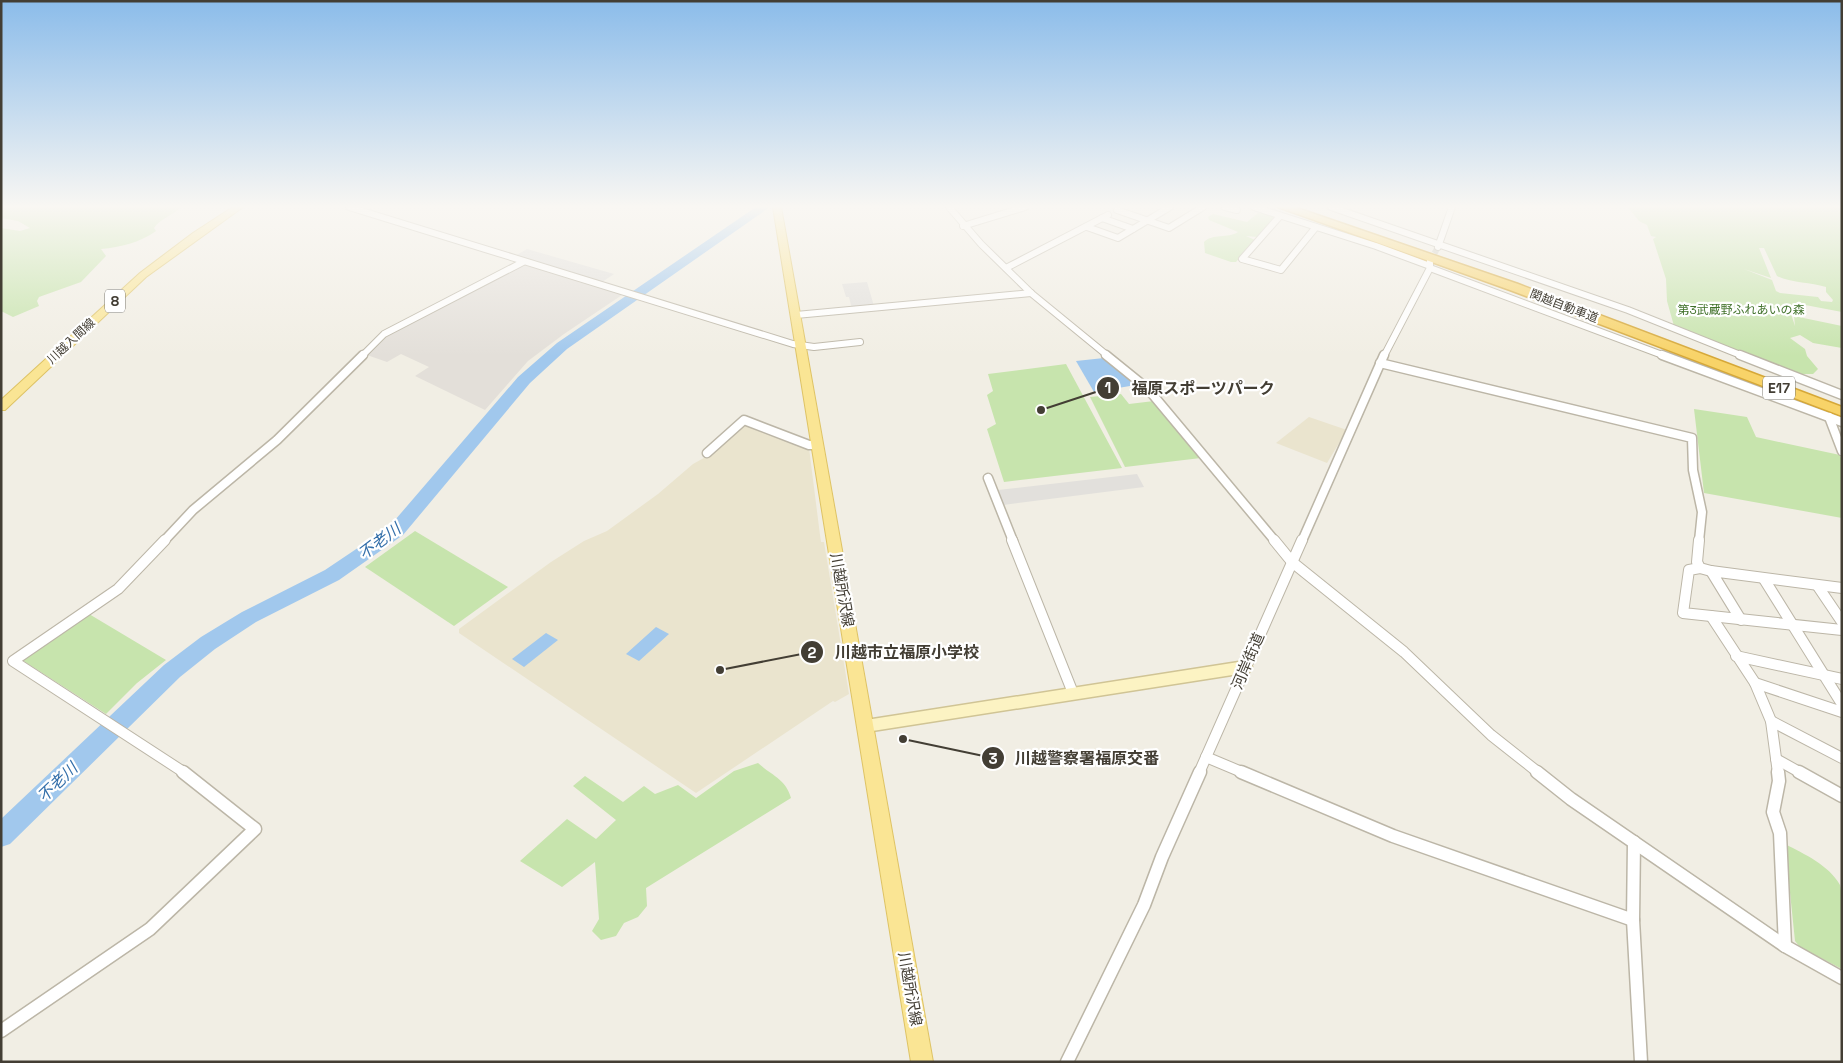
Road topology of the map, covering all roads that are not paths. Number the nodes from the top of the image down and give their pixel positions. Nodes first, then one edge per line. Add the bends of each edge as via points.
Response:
1 (167, 257) edge
2 (506, 257) edge
3 (786, 257) edge
4 (994, 257) edge
5 (1029, 257) edge
6 (1244, 257) edge
7 (1293, 257) edge
8 (1405, 257) edge
9 (1421, 257) edge
10 (1450, 257) edge
11 (1472, 257) edge
12 (523, 262) junction
13 (1430, 265) junction
14 (1006, 268) junction
15 (1031, 292) junction
16 (629, 293) joint
17 (796, 315) junction
18 (860, 342) dead end
19 (802, 346) junction
20 (1380, 362) junction
21 (1842, 395) edge
22 (1842, 403) edge
23 (1, 407) edge
24 (1842, 412) edge
25 (1830, 417) junction
26 (1842, 422) edge
27 (818, 445) junction
28 (1842, 451) edge
29 (707, 453) dead end
30 (988, 478) dead end
31 (1292, 562) junction
32 (1700, 568) junction
33 (1711, 571) junction
34 (1764, 579) junction
35 (1816, 585) junction
36 (1842, 588) edge
37 (1711, 616) junction
38 (1741, 620) junction
39 (1842, 622) edge
40 (1795, 626) junction
41 (1842, 630) edge
42 (1736, 656) junction
43 (1245, 667) junction
44 (1824, 675) junction
45 (1842, 679) edge
46 (1755, 683) junction
47 (1073, 693) junction
48 (1842, 704) edge
49 (1842, 712) edge
50 (1771, 721) junction
51 (866, 726) junction
52 (1206, 756) junction
53 (1842, 758) edge
54 (1776, 759) junction
55 (1842, 796) edge
56 (1634, 842) junction
57 (1633, 920) junction
58 (1785, 946) junction
59 (1842, 978) edge
60 (1, 1031) edge
61 (922, 1062) edge
62 (1067, 1062) edge
63 (1641, 1062) edge

1 - 23 main road, 川越入間線 / 8 via 143,275
2 - 12 street
3 - 17 main road, 川越所沢線
4 - 14 street
5 - 14 street
6 - 7 street via 1242,259 1282,270
8 - 13 street
9 - 24 highway, 関越自動車道 / E17 via 1505,284
10 - 22 highway, 関越自動車道 / E17
11 - 21 street via 1634,313
12 - 16 street
12 - 60 street via 384,334 277,440 193,510 118,589 13,661 188,775 255,829 150,929
13 - 20 street, 河岸街道
13 - 25 street
14 - 15 street
15 - 17 street
15 - 31 street via 1148,389
16 - 19 street
17 - 19 main road, 川越所沢線
18 - 19 street
19 - 27 main road, 川越所沢線
20 - 31 street, 河岸街道
20 - 32 street via 1692,438 1693,470 1702,512 1697,562
25 - 26 street
25 - 28 street
27 - 29 street via 809,445 744,420
27 - 51 main road, 川越所沢線
30 - 47 street
31 - 43 street, 河岸街道
31 - 56 street via 1404,652 1446,694 1570,799
32 - 33 street
32 - 37 street via 1689,570 1684,613
33 - 34 street
33 - 38 street
34 - 35 street
34 - 40 street
35 - 36 street
35 - 39 street
37 - 38 street
37 - 42 street
38 - 40 street
40 - 41 street
40 - 44 street
42 - 44 street
42 - 46 street
43 - 47 street
43 - 52 street, 河岸街道
44 - 45 street
44 - 48 street
46 - 49 street
46 - 50 street
47 - 51 street
50 - 53 street
50 - 54 street
51 - 61 main road, 川越所沢線
52 - 57 street via 1394,836
52 - 62 street, 河岸街道 via 1144,905
54 - 55 street
54 - 58 street via 1779,781 1773,812 1780,833
56 - 57 street
56 - 58 street
57 - 63 street
58 - 59 street

